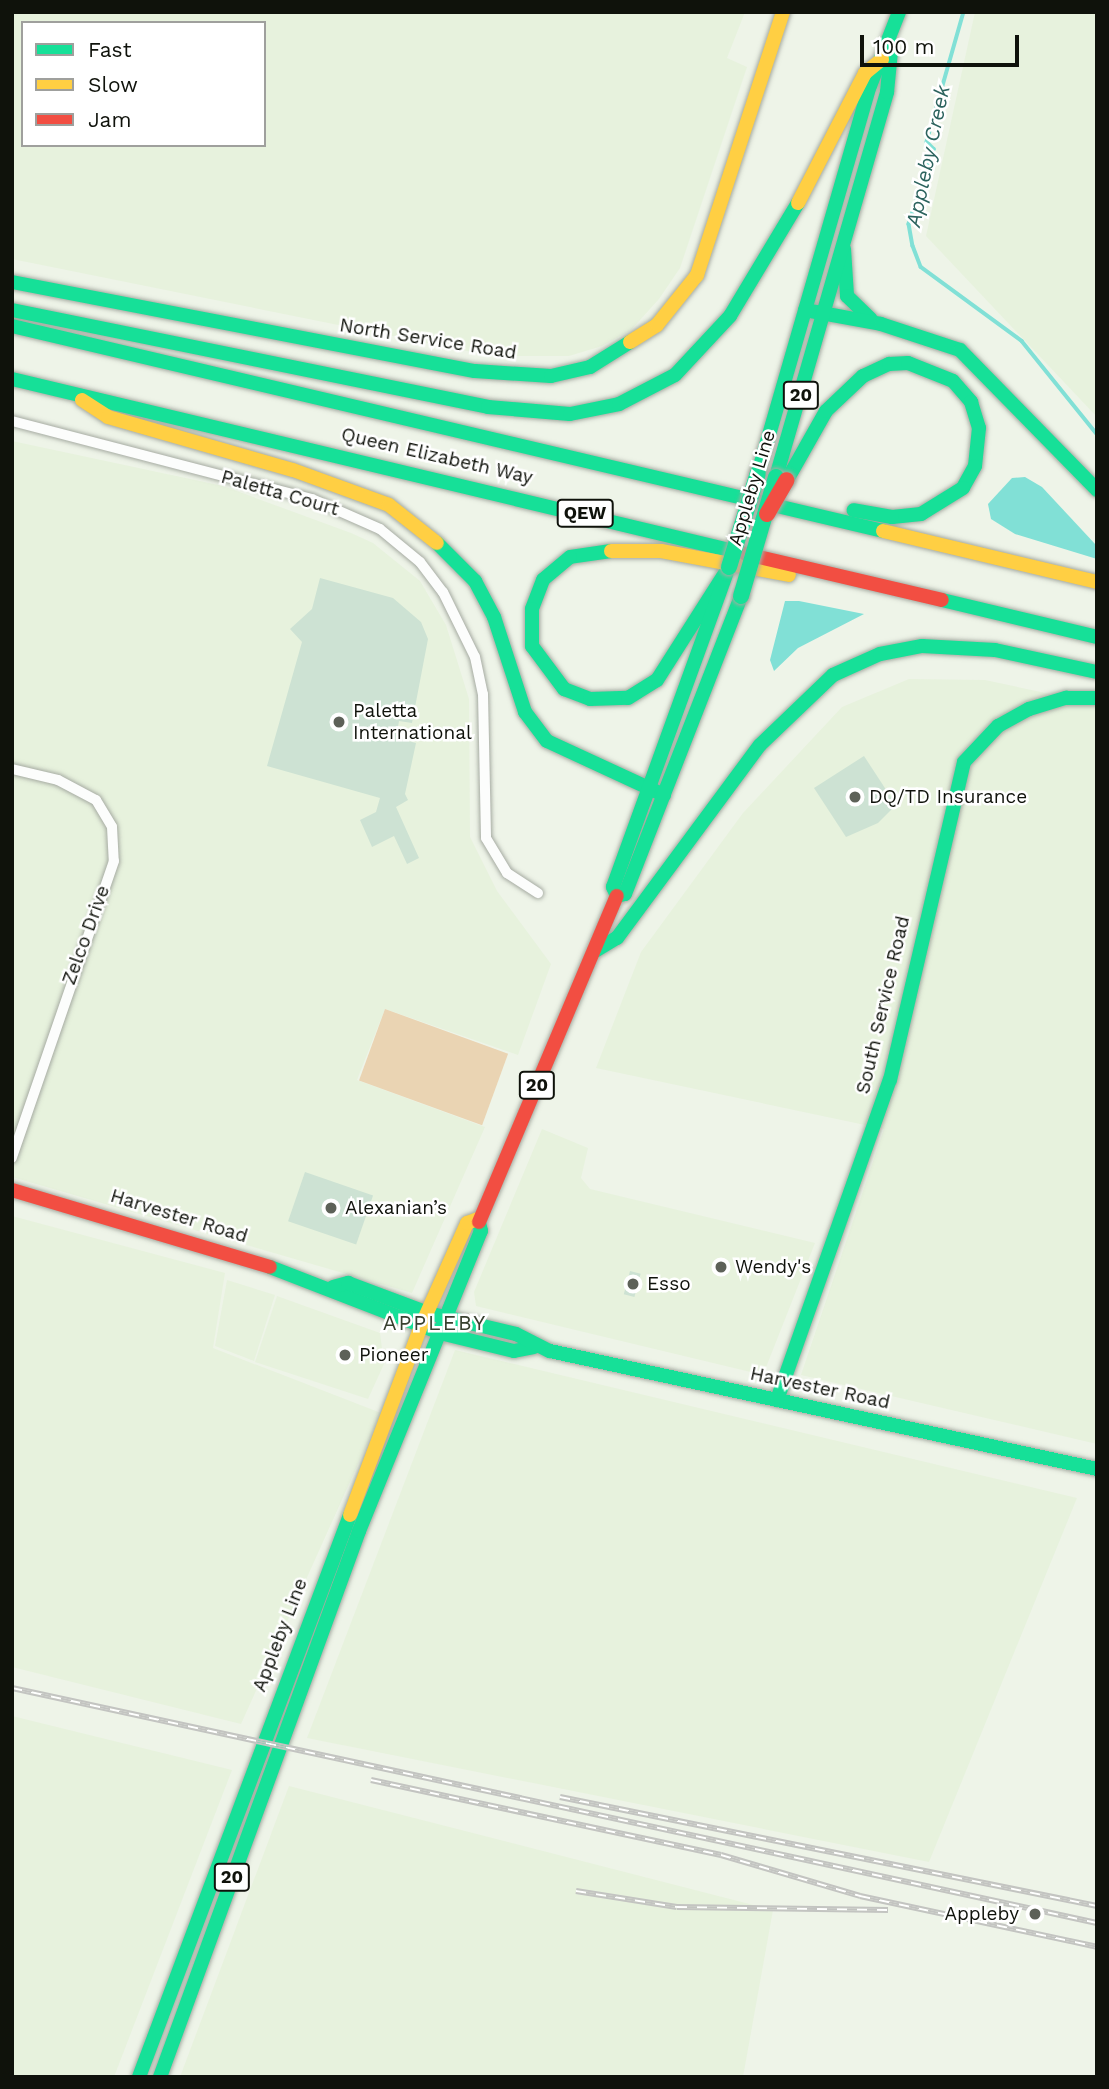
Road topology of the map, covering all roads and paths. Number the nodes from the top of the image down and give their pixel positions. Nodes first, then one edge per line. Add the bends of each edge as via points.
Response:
1 (783, 12) edge
2 (898, 12) edge
3 (892, 34) junction
4 (882, 59) junction
5 (844, 249) junction
6 (12, 282) edge
7 (12, 310) edge
8 (805, 310) junction
9 (827, 314) junction
10 (881, 324) junction
11 (12, 326) edge
12 (12, 379) edge
13 (73, 394) junction
14 (12, 421) edge
15 (650, 473) junction
16 (781, 479) junction
17 (1097, 490) edge
18 (1097, 582) edge
19 (877, 584) junction
20 (717, 590) junction
21 (1097, 637) edge
22 (1097, 672) edge
23 (1097, 698) edge
24 (12, 769) edge
25 (657, 792) junction
26 (538, 893) dead end
27 (594, 951) junction
28 (12, 1157) edge
29 (12, 1190) edge
30 (478, 1219) junction
31 (454, 1297) junction
32 (446, 1317) junction
33 (425, 1320) junction
34 (476, 1324) junction
35 (440, 1333) junction
36 (534, 1347) junction
37 (777, 1400) junction
38 (1097, 1469) edge
39 (139, 2077) edge
40 (160, 2077) edge

1 - 6 main road, North Service Road via 697,275 657,325 590,367 551,376 475,371
2 - 3 main road, Appleby Line / 20
3 - 4 main road, Appleby Line / 20
3 - 5 main road, Appleby Line / 20 via 887,92
4 - 7 main road via 865,74 820,167 730,316 675,375 619,404 570,414 488,407
4 - 8 main road, Appleby Line / 20
5 - 9 main road, Appleby Line / 20
5 - 10 main road via 847,296 863,315
8 - 9 main road
8 - 20 main road, Appleby Line / 20, bridge via 729,568
9 - 10 main road
9 - 16 main road, Appleby Line / 20
10 - 17 main road via 942,341 976,361
11 - 15 main road, Queen Elizabeth Way
12 - 13 main road, Queen Elizabeth Way / QEW
13 - 19 main road, Queen Elizabeth Way / QEW
13 - 25 main road via 108,417 293,470 388,505 413,520 475,581 494,617 525,712 547,741
14 - 26 street, Paletta Court via 312,499 380,529 420,562 455,612 475,657 484,694 486,838 507,873
15 - 16 main road via 892,517 914,516 945,504 970,477 980,441 976,415 963,390 940,373 889,364 863,376 833,402
15 - 18 main road, Queen Elizabeth Way
16 - 25 main road, Appleby Line / 20, bridge via 741,596
19 - 20 main road via 827,582 661,551 589,551 570,557 543,580 532,609 532,646 564,689 590,699 628,698 657,680 671,664
19 - 21 main road, Queen Elizabeth Way / QEW
20 - 25 main road, Appleby Line / 20
22 - 27 main road via 995,650 922,646 880,654 833,676 760,745 617,938
23 - 37 main road, South Service Road via 1066,698 1029,709 998,726 964,762 890,1080
24 - 28 street, Zelco Drive via 58,780 96,800 112,827 114,861
25 - 27 main road, Appleby Line / 20 via 613,888 617,896
27 - 30 main road, Appleby Line / 20
29 - 33 main road, Harvester Road via 333,1287 348,1283
30 - 31 main road, Appleby Line / 20 via 481,1231
30 - 33 main road, Appleby Line / 20 via 467,1223
31 - 32 main road, Appleby Line / 20
31 - 34 main road
32 - 33 main road, Harvester Road
32 - 34 main road, Harvester Road
32 - 35 main road, Appleby Line / 20
33 - 35 main road, Harvester Road
33 - 39 main road, Appleby Line / 20
34 - 36 main road, Harvester Road via 516,1334
35 - 36 main road, Harvester Road via 514,1351
35 - 40 main road, Appleby Line / 20 via 359,1531
36 - 37 main road, Harvester Road
37 - 38 main road, Harvester Road

